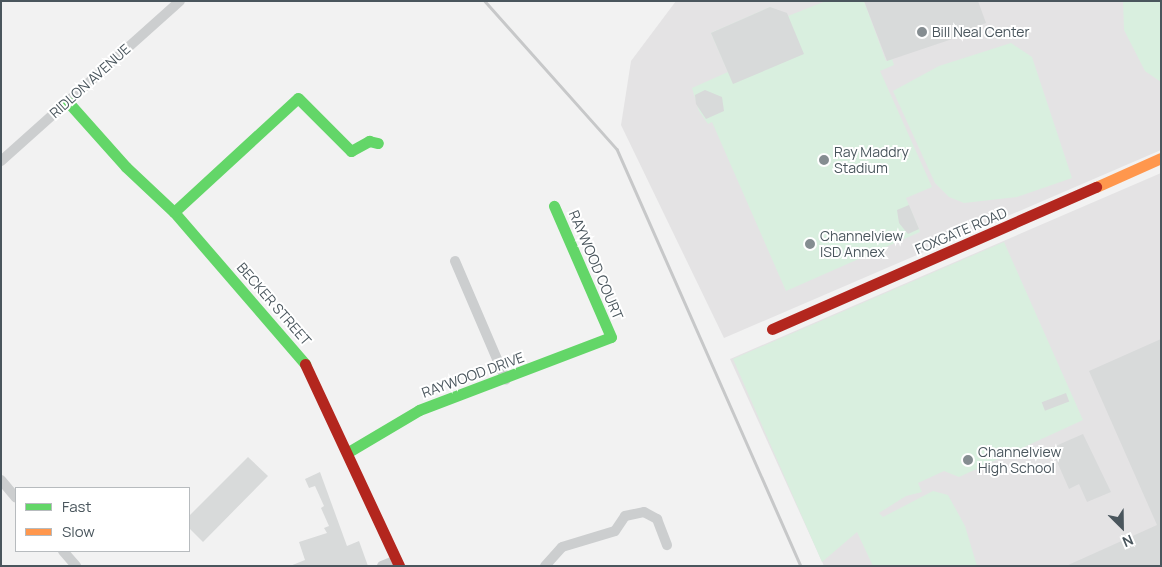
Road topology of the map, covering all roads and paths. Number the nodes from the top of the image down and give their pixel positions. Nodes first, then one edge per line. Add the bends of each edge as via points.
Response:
1 (180, 1) edge
2 (68, 102) junction
3 (378, 143) dead end
4 (1161, 158) edge
5 (1, 161) edge
6 (554, 206) dead end
7 (174, 212) junction
8 (455, 261) dead end
9 (772, 329) dead end
10 (611, 337) joint
11 (506, 380) junction
12 (350, 451) junction
13 (1, 480) edge
14 (15, 497) edge
15 (667, 545) dead end
16 (64, 552) edge
17 (398, 563) edge
18 (76, 566) edge
19 (382, 566) edge
20 (545, 566) edge

1 - 2 street, RIDLON AVENUE
2 - 5 street, RIDLON AVENUE
2 - 7 street, BECKER STREET via 126,167
3 - 7 street via 369,140 351,151 298,98
4 - 9 street, FOXGATE ROAD
6 - 10 street, RAYWOOD COURT
7 - 12 street, BECKER STREET via 312,372
8 - 11 street
10 - 11 street, RAYWOOD DRIVE
11 - 12 street, RAYWOOD DRIVE via 419,410
12 - 17 street, BECKER STREET
13 - 14 street
15 - 20 street via 657,519 644,512 625,516 615,531 562,547
16 - 18 street
17 - 19 street

